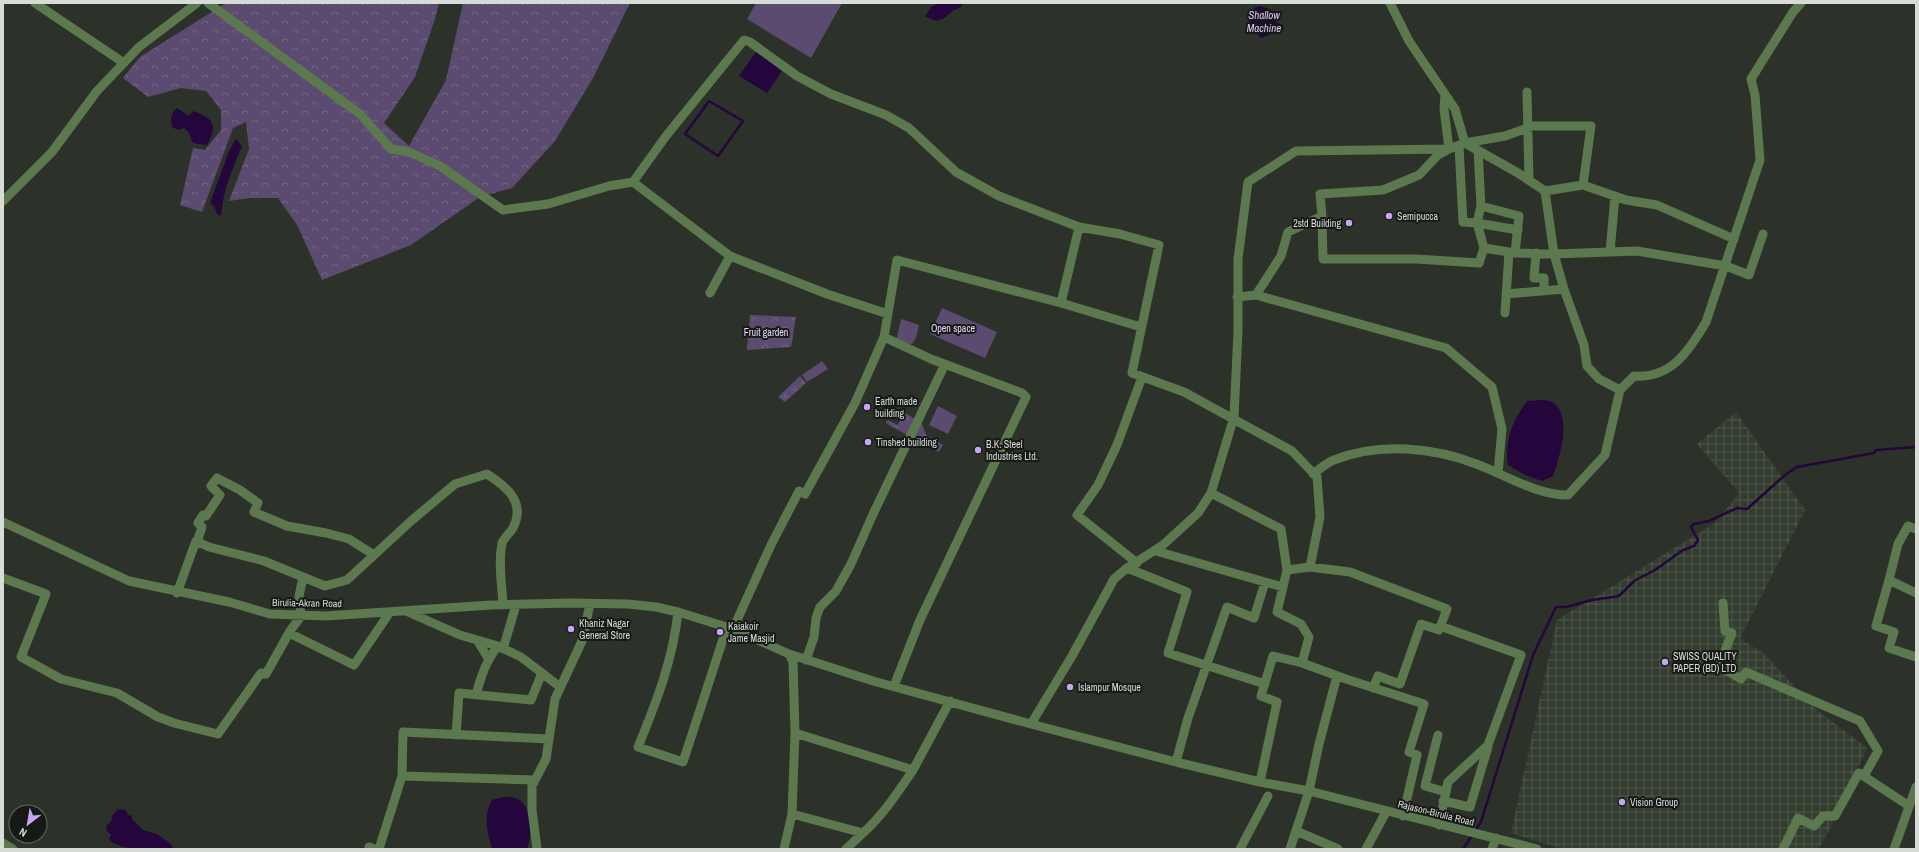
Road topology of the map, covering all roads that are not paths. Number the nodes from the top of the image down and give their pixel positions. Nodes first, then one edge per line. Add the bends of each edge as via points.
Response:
1 (35, 3) edge
2 (197, 3) edge
3 (208, 3) edge
4 (1390, 3) edge
5 (1801, 3) edge
6 (124, 62) junction
7 (1527, 92) dead end
8 (1445, 94) junction
9 (1528, 128) junction
10 (1462, 145) junction
11 (1448, 149) junction
12 (1478, 150) junction
13 (1529, 180) junction
14 (633, 182) junction
15 (1584, 185) junction
16 (1545, 191) junction
17 (1615, 196) junction
18 (3, 201) edge
19 (1481, 206) junction
20 (1322, 216) junction
21 (1477, 222) junction
22 (1079, 227) junction
23 (1518, 230) junction
24 (1763, 234) dead end
25 (1734, 239) junction
26 (1484, 248) junction
27 (1512, 252) junction
28 (1610, 252) junction
29 (1536, 253) junction
30 (1554, 254) junction
31 (730, 256) junction
32 (1726, 266) junction
33 (1564, 289) junction
34 (1544, 291) junction
35 (710, 293) dead end
36 (1506, 294) junction
37 (1256, 295) junction
38 (1237, 297) junction
39 (1061, 303) junction
40 (1505, 313) dead end
41 (888, 314) junction
42 (1141, 327) junction
43 (884, 337) junction
44 (945, 364) junction
45 (1142, 377) junction
46 (1620, 390) junction
47 (1234, 417) junction
48 (1498, 473) junction
49 (1313, 474) junction
50 (1211, 493) junction
51 (3, 522) edge
52 (1916, 529) edge
53 (197, 542) junction
54 (1156, 551) junction
55 (374, 555) junction
56 (1137, 563) junction
57 (1310, 567) junction
58 (1127, 568) junction
59 (1287, 570) junction
60 (303, 577) junction
61 (3, 578) edge
62 (1889, 580) junction
63 (1265, 582) junction
64 (1283, 587) junction
65 (177, 593) junction
66 (1916, 593) edge
67 (1723, 603) dead end
68 (590, 604) junction
69 (503, 605) junction
70 (516, 605) junction
71 (403, 611) junction
72 (390, 612) junction
73 (678, 612) junction
74 (301, 616) junction
75 (1440, 626) junction
76 (730, 628) junction
77 (289, 633) junction
78 (477, 640) junction
79 (500, 647) junction
80 (789, 654) junction
81 (1916, 657) edge
82 (488, 658) junction
83 (806, 660) junction
84 (1302, 663) junction
85 (1206, 665) junction
86 (542, 673) junction
87 (1337, 676) junction
88 (1265, 684) junction
89 (894, 686) junction
90 (560, 687) junction
91 (1373, 688) junction
92 (476, 695) junction
93 (950, 701) junction
94 (1031, 724) junction
95 (795, 733) junction
96 (456, 735) junction
97 (1438, 735) dead end
98 (549, 739) junction
99 (1488, 745) junction
100 (1176, 762) junction
101 (912, 770) junction
102 (402, 776) junction
103 (1864, 776) junction
104 (535, 780) junction
105 (1260, 782) junction
106 (1916, 786) edge
107 (1309, 792) junction
108 (1268, 796) dead end
109 (1444, 796) junction
110 (1909, 806) junction
111 (1386, 812) junction
112 (792, 814) junction
113 (1403, 816) junction
114 (1439, 825) junction
115 (1296, 831) junction
116 (863, 833) junction
117 (1496, 838) junction
118 (3, 843) edge
119 (13, 849) edge
120 (369, 849) edge
121 (374, 849) edge
122 (379, 849) edge
123 (537, 849) edge
124 (784, 849) edge
125 (846, 849) edge
126 (1240, 849) edge
127 (1290, 849) edge
128 (1338, 849) edge
129 (1366, 849) edge
130 (1492, 849) edge
131 (1537, 849) edge
132 (1783, 849) edge
133 (1894, 849) edge

1 - 6 street
2 - 6 street via 139,47
3 - 14 street via 360,114 391,149 408,152 440,166 503,210 548,204
4 - 8 street via 1409,41
5 - 25 street via 1751,79 1755,95 1760,160
6 - 18 street via 97,91 52,152
7 - 9 street
8 - 10 street via 1455,109
8 - 11 street
9 - 10 street via 1506,136
9 - 13 street
9 - 15 street via 1591,126
10 - 11 street
10 - 12 street
10 - 21 street via 1463,222
11 - 20 street via 1438,155 1419,175 1383,190 1320,194
11 - 38 street via 1296,151 1248,182 1238,259
12 - 13 street
12 - 19 street
13 - 16 street
14 - 22 street via 666,136 744,40 797,76 831,94 886,115 909,128 956,172 999,196
14 - 31 street
15 - 16 street
15 - 17 street
16 - 30 street
17 - 25 street via 1657,205
17 - 28 street
19 - 21 street
19 - 23 street via 1519,216
20 - 26 street via 1323,259 1416,259 1479,263
20 - 37 street via 1288,232 1281,256
21 - 23 street
21 - 26 street
22 - 39 street
22 - 42 street via 1120,234 1159,245
23 - 27 street
24 - 32 street via 1749,275
25 - 32 street
26 - 27 street
27 - 29 street
27 - 36 street
28 - 30 street
28 - 32 street via 1637,251
29 - 30 street
29 - 34 street via 1534,278 1544,278
30 - 33 street
31 - 35 street
31 - 41 street via 827,294
32 - 46 street via 1706,322 1694,343 1674,366 1648,377 1634,376
33 - 34 street
33 - 46 street via 1584,345 1587,366 1599,378
34 - 36 street
36 - 40 street
37 - 38 street
37 - 48 street via 1446,348 1492,387 1502,429
38 - 47 street
39 - 41 street via 898,260
39 - 42 street
41 - 43 street
42 - 45 street via 1132,373
43 - 44 street
43 - 76 street via 855,403 805,494 798,491
44 - 83 street via 851,564 836,591 820,607
44 - 89 street via 1022,393 1026,397 920,620
45 - 47 street via 1184,392
45 - 56 street via 1117,445 1098,485 1077,515
46 - 48 street via 1605,455 1568,495 1554,495
47 - 49 street via 1292,451
47 - 50 street
48 - 49 street via 1478,464 1433,451 1385,450 1358,452 1332,461
49 - 57 street via 1316,477 1320,517
50 - 54 street via 1198,513
50 - 59 street via 1281,529
51 - 65 street, Birulia-Akran Road via 129,581
52 - 62 street via 1908,526 1898,544
53 - 55 street via 202,527 198,523 220,495 211,486 217,478 258,503 254,512 287,526 349,539
53 - 60 street via 209,548 264,561
53 - 65 street
54 - 56 street
54 - 63 street
55 - 60 street via 347,580 325,586
55 - 69 street via 455,484 487,474 505,486 515,500 517,517 512,529 502,541 500,557
56 - 58 street
57 - 59 street
57 - 75 street via 1350,572 1447,610
58 - 85 street via 1187,592 1168,653
58 - 94 street via 1114,579
59 - 64 street
60 - 74 street via 299,596
61 - 77 street via 46,594 21,657 62,679 117,693 174,723 218,734 261,672 266,674
62 - 66 street
62 - 81 street via 1876,626 1894,632 1889,648
63 - 64 street
63 - 85 street via 1254,618 1227,607
64 - 84 street via 1277,612 1301,624 1309,637
65 - 74 street, Birulia-Akran Road via 229,602 270,614
67 - 103 street via 1725,631 1732,633 1719,666 1741,679 1746,672 1860,721 1878,750
68 - 70 street, Birulia-Akran Road
68 - 73 street, Birulia-Akran Road via 628,604
68 - 90 street via 582,641
69 - 70 street, Birulia-Akran Road
69 - 71 street, Birulia-Akran Road
70 - 79 street
71 - 72 street, Birulia-Akran Road
71 - 78 street via 412,612 460,635
72 - 74 street, Birulia-Akran Road
72 - 77 street via 354,665
73 - 76 street, Birulia-Akran Road
73 - 76 street via 668,667 638,747 682,762
74 - 77 street
75 - 91 street via 1439,630 1421,624 1400,684 1378,676
75 - 99 street via 1521,655
76 - 80 street, Birulia-Akran Road
78 - 79 street
78 - 82 street
79 - 82 street
79 - 86 street
80 - 83 street, Birulia-Akran Road
80 - 95 street via 793,662
82 - 92 street
83 - 89 street, Birulia-Akran Road
84 - 87 street
84 - 88 street via 1273,656
85 - 88 street
85 - 100 street
86 - 90 street
86 - 92 street via 531,700
87 - 91 street
87 - 107 street
88 - 105 street via 1261,696 1277,702
89 - 93 street, Birulia-Akran Road
90 - 98 street via 552,714
91 - 113 street via 1424,704 1410,752 1417,755
92 - 96 street via 459,693
93 - 94 street, Rajason-Birulia Road
93 - 101 street
94 - 100 street, Rajason-Birulia Road
95 - 101 street
95 - 112 street
96 - 98 street
96 - 102 street via 403,732
97 - 109 street via 1425,786
98 - 104 street via 546,759
99 - 109 street via 1448,782
99 - 109 street via 1470,807
100 - 105 street, Rajason-Birulia Road
101 - 116 street via 898,792
102 - 104 street
102 - 122 street
103 - 110 street
103 - 132 street via 1859,773 1835,816 1823,816 1814,826 1798,818
104 - 123 street via 532,786 532,810
105 - 107 street, Rajason-Birulia Road
106 - 110 street
107 - 111 street, Rajason-Birulia Road
107 - 115 street
108 - 126 street
109 - 114 street
110 - 133 street
111 - 113 street, Rajason-Birulia Road
111 - 129 street
112 - 116 street
112 - 124 street
113 - 114 street, Rajason-Birulia Road
114 - 117 street, Rajason-Birulia Road
115 - 127 street
115 - 128 street
116 - 125 street
117 - 130 street
117 - 131 street, Rajason-Birulia Road
118 - 119 street
120 - 121 street

